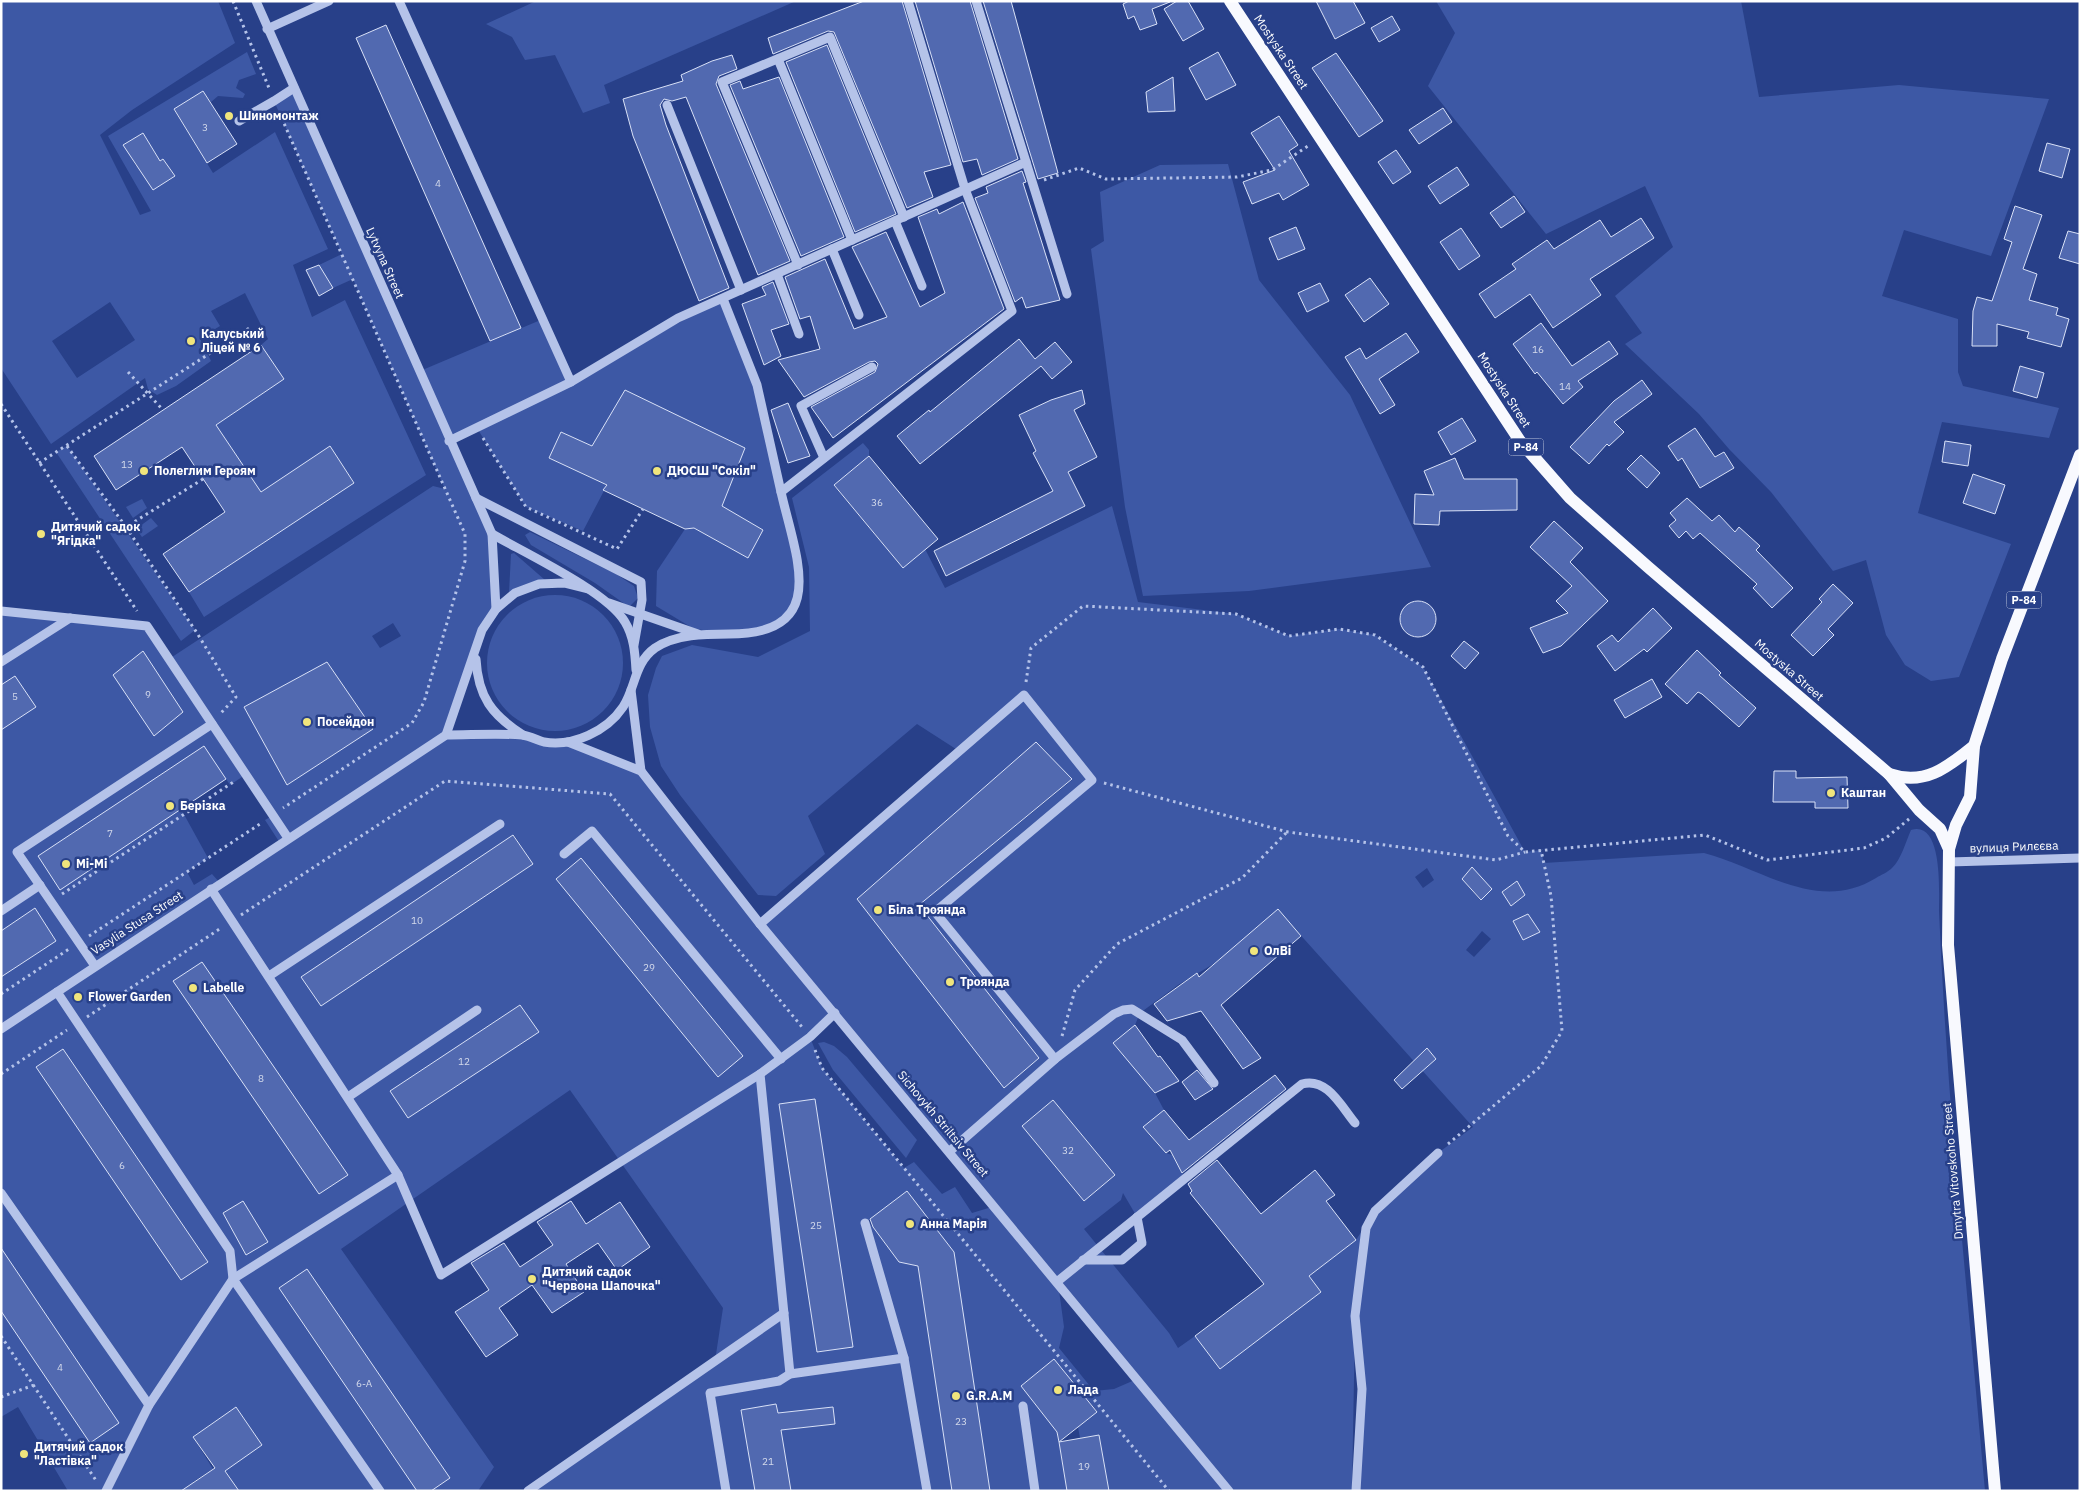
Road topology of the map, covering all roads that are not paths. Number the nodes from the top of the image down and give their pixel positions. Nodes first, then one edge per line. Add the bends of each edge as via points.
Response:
1 (256, 1) edge
2 (329, 1) edge
3 (399, 1) edge
4 (908, 1) edge
5 (976, 1) edge
6 (1230, 1) edge
7 (268, 29) junction
8 (778, 59) junction
9 (294, 88) junction
10 (667, 104) dead end
11 (239, 120) dead end
12 (1026, 162) junction
13 (965, 189) junction
14 (904, 217) junction
15 (895, 221) junction
16 (852, 240) junction
17 (832, 249) junction
18 (798, 265) junction
19 (777, 274) junction
20 (922, 286) dead end
21 (741, 290) junction
22 (1067, 294) dead end
23 (722, 298) junction
24 (859, 315) dead end
25 (799, 334) dead end
26 (872, 367) dead end
27 (571, 382) junction
28 (450, 441) junction
29 (2080, 455) edge
30 (824, 458) junction
31 (781, 492) junction
32 (476, 498) junction
33 (492, 534) junction
34 (588, 589) junction
35 (609, 602) junction
36 (496, 609) junction
37 (1, 611) edge
38 (640, 613) junction
39 (70, 618) junction
40 (698, 634) junction
41 (634, 645) junction
42 (476, 654) junction
43 (1, 662) edge
44 (636, 670) junction
45 (631, 690) junction
46 (212, 724) junction
47 (446, 736) junction
48 (523, 736) junction
49 (568, 742) junction
50 (1974, 746) junction
51 (1946, 766) junction
52 (640, 771) junction
53 (1888, 774) junction
54 (1926, 776) junction
55 (1972, 786) junction
56 (1922, 813) junction
57 (1962, 815) junction
58 (500, 824) dead end
59 (288, 838) junction
60 (1949, 849) junction
61 (564, 854) dead end
62 (2080, 858) edge
63 (1949, 862) junction
64 (40, 885) junction
65 (211, 889) junction
66 (1, 911) edge
67 (760, 924) junction
68 (95, 966) junction
69 (269, 976) junction
70 (57, 992) junction
71 (477, 1010) dead end
72 (835, 1013) junction
73 (1, 1029) edge
74 (781, 1059) junction
75 (1055, 1059) junction
76 (760, 1074) junction
77 (1214, 1084) dead end
78 (348, 1097) junction
79 (1355, 1123) dead end
80 (950, 1151) junction
81 (1438, 1153) road end
82 (398, 1175) junction
83 (1, 1192) edge
84 (1137, 1217) junction
85 (865, 1223) dead end
86 (1083, 1260) junction
87 (233, 1279) junction
88 (1058, 1281) junction
89 (784, 1313) junction
90 (904, 1358) junction
91 (790, 1374) junction
92 (149, 1405) junction
93 (1023, 1406) dead end
94 (106, 1491) edge
95 (380, 1491) edge
96 (528, 1491) edge
97 (726, 1491) edge
98 (926, 1491) edge
99 (1035, 1491) edge
100 (1229, 1491) edge
101 (1356, 1491) edge
102 (1995, 1491) edge

1 - 7 street, Lytvyna Street
2 - 7 street
3 - 27 street
4 - 13 street
5 - 12 street
6 - 53 main road, Mostyska Street / Р-84 via 1520,441 1570,498
7 - 9 street, Lytvyna Street
8 - 14 street via 830,37
8 - 16 street
8 - 18 street via 722,82
9 - 11 street
9 - 28 street, Lytvyna Street
10 - 21 street
12 - 13 street
12 - 22 street
13 - 14 street
13 - 30 street via 1012,311
14 - 15 street
15 - 16 street
15 - 20 street
16 - 17 street
17 - 18 street
17 - 24 street
18 - 19 street
19 - 21 street
19 - 25 street
21 - 23 street
23 - 27 street via 678,318
23 - 31 street via 757,385
26 - 30 street via 801,406
27 - 28 street
28 - 32 street, Lytvyna Street
29 - 50 main road, Р-84 via 2002,659
30 - 31 street
31 - 40 street via 798,569 796,608 785,621 768,629 738,634
32 - 33 street, Lytvyna Street
32 - 38 street via 640,582
33 - 34 street
33 - 36 street, Lytvyna Street
34 - 35 street
34 - 36 street via 564,583 539,584 515,593
35 - 38 street
35 - 41 street via 625,622
36 - 42 street via 482,630
37 - 39 street
38 - 40 street
38 - 41 street
39 - 43 street
39 - 46 street via 147,626
40 - 44 street via 655,649
41 - 44 street
42 - 47 street
42 - 48 street via 477,679 486,702 502,722
44 - 45 street
45 - 49 street via 622,708 602,728
45 - 52 street
46 - 59 street
46 - 64 street via 17,852
47 - 48 street
47 - 59 street, Vasylia Stusa Street
48 - 49 street via 545,742
49 - 52 street, Sichovykh Striltsiv Street
50 - 51 main road
50 - 55 main road
51 - 54 main road
51 - 55 main road via 1964,770
52 - 67 street, Sichovykh Striltsiv Street
53 - 54 main road via 1901,778
53 - 56 main road, Mostyska Street / Р-84
54 - 56 main road via 1915,797
55 - 57 main road
56 - 57 main road via 1946,821
56 - 60 main road, Mostyska Street via 1940,829
57 - 60 main road
58 - 69 street
59 - 65 street, Vasylia Stusa Street
60 - 63 main road, Dmytra Vitovskoho Street
61 - 74 street via 592,831
62 - 63 street, вулиця Рилєєва
63 - 102 main road, Dmytra Vitovskoho Street via 1948,945
64 - 66 street
64 - 68 street
65 - 68 street, Vasylia Stusa Street
65 - 69 street
67 - 72 street, Sichovykh Striltsiv Street
67 - 75 street via 1024,695 1092,780 936,912
68 - 70 street, Vasylia Stusa Street
69 - 78 street
70 - 73 street, Vasylia Stusa Street
70 - 87 street via 230,1251
71 - 78 street
72 - 74 street
72 - 80 street, Sichovykh Striltsiv Street
74 - 76 street
75 - 77 street via 1114,1014 1132,1010 1182,1040
75 - 80 street
76 - 82 street via 441,1275
76 - 89 street
78 - 82 street
79 - 84 street via 1324,1086 1313,1082 1302,1084
80 - 88 street, Sichovykh Striltsiv Street
81 - 101 street via 1375,1211 1366,1228 1355,1316 1362,1389
82 - 87 street
83 - 92 street
84 - 86 street
84 - 86 street via 1142,1243 1122,1260
85 - 90 street
86 - 88 street
87 - 92 street
87 - 95 street
88 - 100 street, Sichovykh Striltsiv Street
89 - 91 street
89 - 96 street
90 - 91 street
90 - 98 street
91 - 97 street via 779,1381 710,1393
92 - 94 street
93 - 99 street

